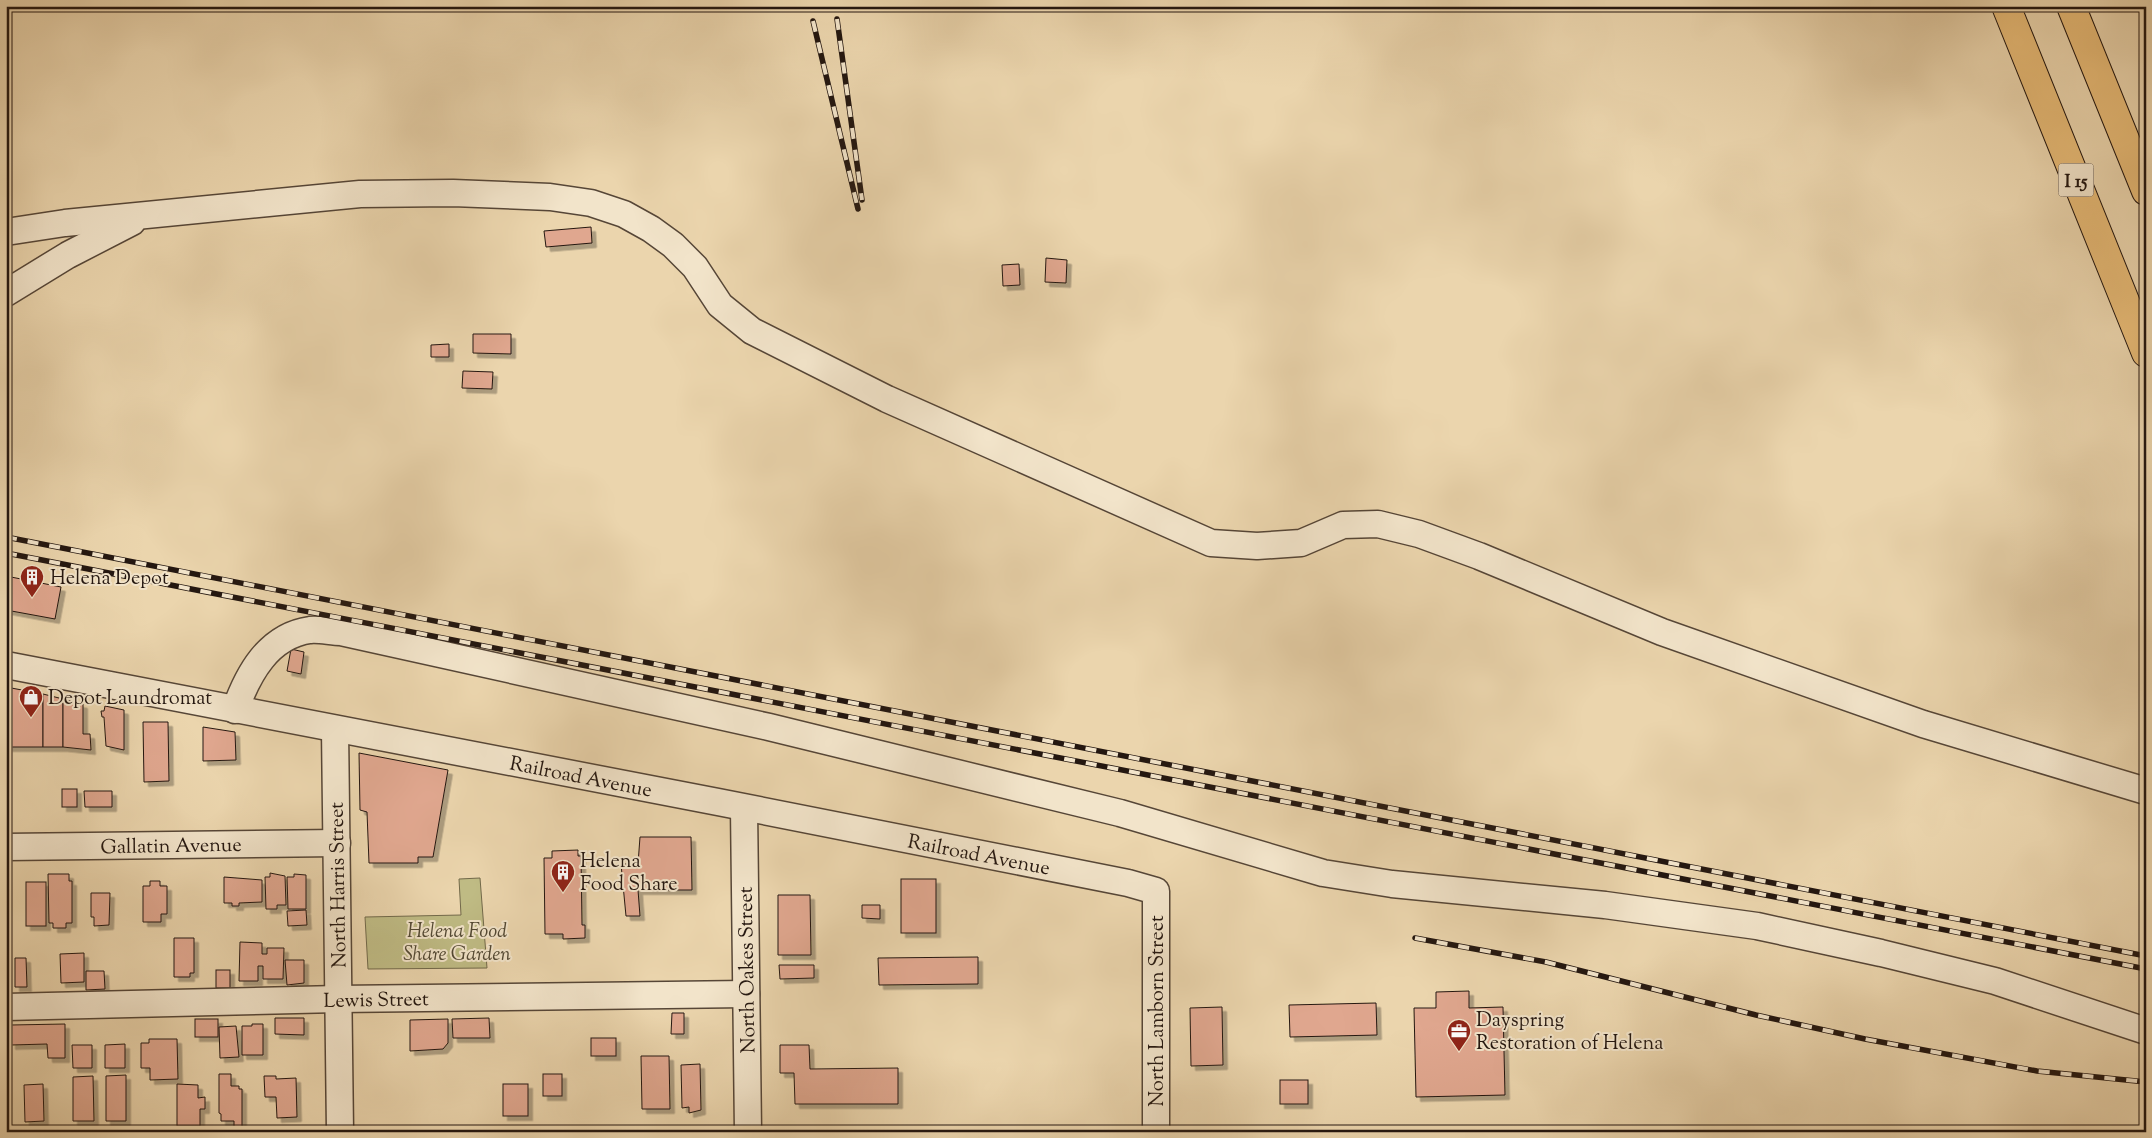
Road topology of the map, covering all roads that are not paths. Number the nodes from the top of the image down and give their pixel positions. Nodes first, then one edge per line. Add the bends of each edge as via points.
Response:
1 (2006, 6) edge
2 (2071, 6) edge
3 (2146, 191) edge
4 (146, 215) junction
5 (6, 232) edge
6 (6, 293) edge
7 (2146, 353) edge
8 (6, 665) edge
9 (235, 710) junction
10 (335, 729) junction
11 (2146, 791) edge
12 (744, 808) junction
13 (336, 843) junction
14 (6, 847) edge
15 (1156, 891) joint
16 (746, 994) junction
17 (338, 999) junction
18 (6, 1007) edge
19 (2146, 1031) edge
20 (340, 1132) edge
21 (748, 1132) edge
22 (1156, 1132) edge

1 - 7 highway, I 15
2 - 3 highway
4 - 5 street
4 - 6 street via 68,255
4 - 11 street via 360,194 453,193 550,197 591,203 624,214 673,245 695,267 720,305 752,331 887,398 1211,544 1257,546 1301,543 1342,525 1378,524 1403,530 1479,556 1662,632 1922,724
8 - 9 street, Railroad Avenue
9 - 10 street, Railroad Avenue
9 - 19 street via 248,675 260,659 283,639 310,630 341,632 769,727 1111,811 1323,873 1392,884 1605,904 1757,926 1995,981
10 - 12 street, Railroad Avenue
10 - 13 street, North Harris Street
12 - 15 street, Railroad Avenue
12 - 16 street, North Oakes Street
13 - 14 street, Gallatin Avenue
13 - 17 street, North Harris Street
15 - 22 street, North Lamborn Street
16 - 17 street, Lewis Street
16 - 21 street, North Oakes Street
17 - 18 street, Lewis Street
17 - 20 street, North Harris Street

